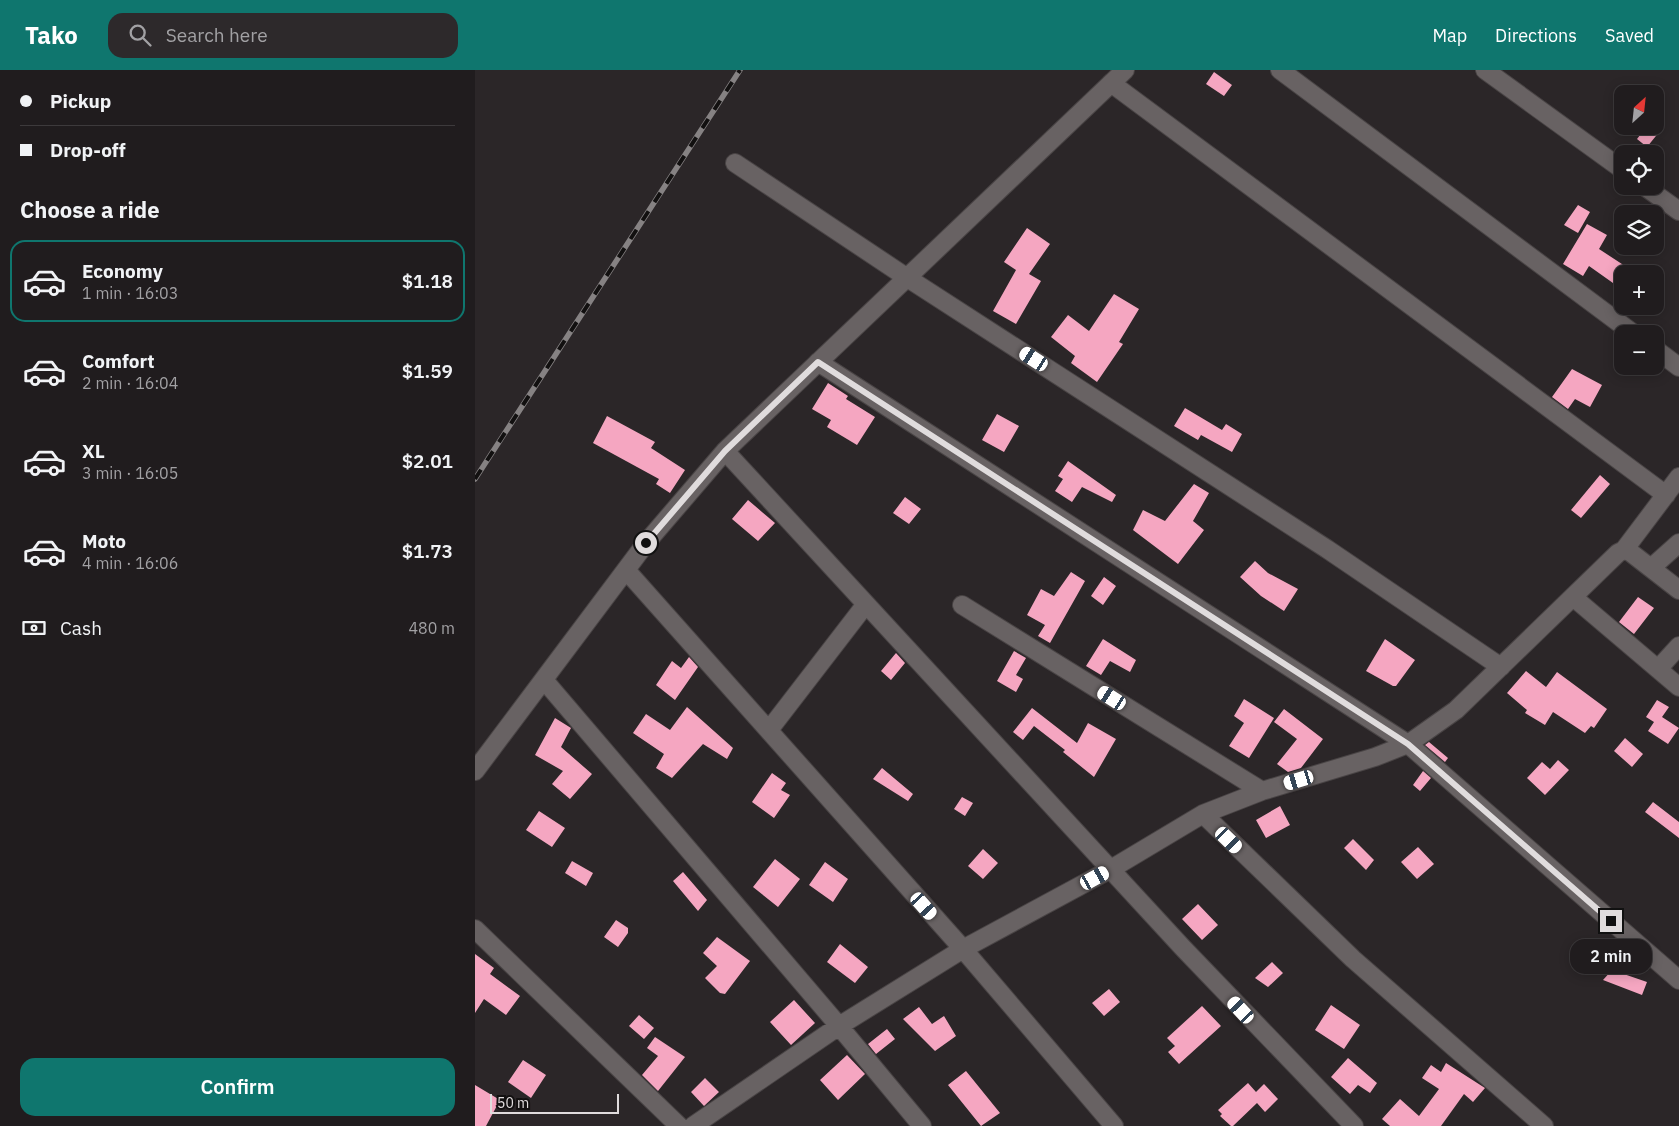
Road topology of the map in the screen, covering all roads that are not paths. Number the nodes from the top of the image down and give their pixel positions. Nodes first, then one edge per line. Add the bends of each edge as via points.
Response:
1 (1125, 70) edge
2 (1280, 70) edge
3 (1485, 70) edge
4 (1111, 83) junction
5 (735, 163) dead end
6 (1614, 163) edge
7 (1656, 195) edge
8 (1679, 212) edge
9 (906, 278) junction
10 (1622, 325) edge
11 (1664, 356) edge
12 (818, 362) junction
13 (1679, 367) edge
14 (725, 451) junction
15 (1679, 477) edge
16 (1665, 495) junction
17 (1679, 544) edge
18 (1624, 550) junction
19 (1651, 568) junction
20 (627, 570) junction
21 (1679, 590) edge
22 (1573, 597) junction
23 (866, 604) junction
24 (962, 605) dead end
25 (1679, 646) edge
26 (1501, 667) junction
27 (1658, 669) junction
28 (544, 680) junction
29 (1679, 687) edge
30 (769, 730) junction
31 (1408, 744) junction
32 (475, 771) edge
33 (1261, 791) junction
34 (1203, 814) junction
35 (1111, 869) junction
36 (475, 929) edge
37 (963, 950) junction
38 (1679, 980) edge
39 (839, 1026) junction
40 (679, 1126) edge
41 (693, 1126) edge
42 (922, 1126) edge
43 (1113, 1126) edge
44 (1353, 1126) edge
45 (1544, 1126) edge

1 - 4 street
2 - 10 street
3 - 6 street
4 - 9 street
4 - 16 street
5 - 9 street
7 - 8 street
9 - 12 street
9 - 26 street via 1327,548
11 - 13 street
12 - 14 street
12 - 31 street
14 - 20 street
14 - 23 street
15 - 16 street
16 - 18 street
17 - 19 street
18 - 19 street
18 - 22 street
19 - 21 street
20 - 28 street
20 - 30 street
22 - 26 street
22 - 27 street
23 - 30 street
23 - 35 street
24 - 33 street
25 - 27 street
26 - 31 street via 1457,710
27 - 29 street
28 - 32 street
28 - 39 street
30 - 37 street
31 - 33 street
31 - 38 street
33 - 34 street
34 - 35 street
34 - 45 street via 1353,959
35 - 37 street
35 - 44 street
36 - 40 street
37 - 39 street
37 - 43 street
39 - 41 street
39 - 42 street

